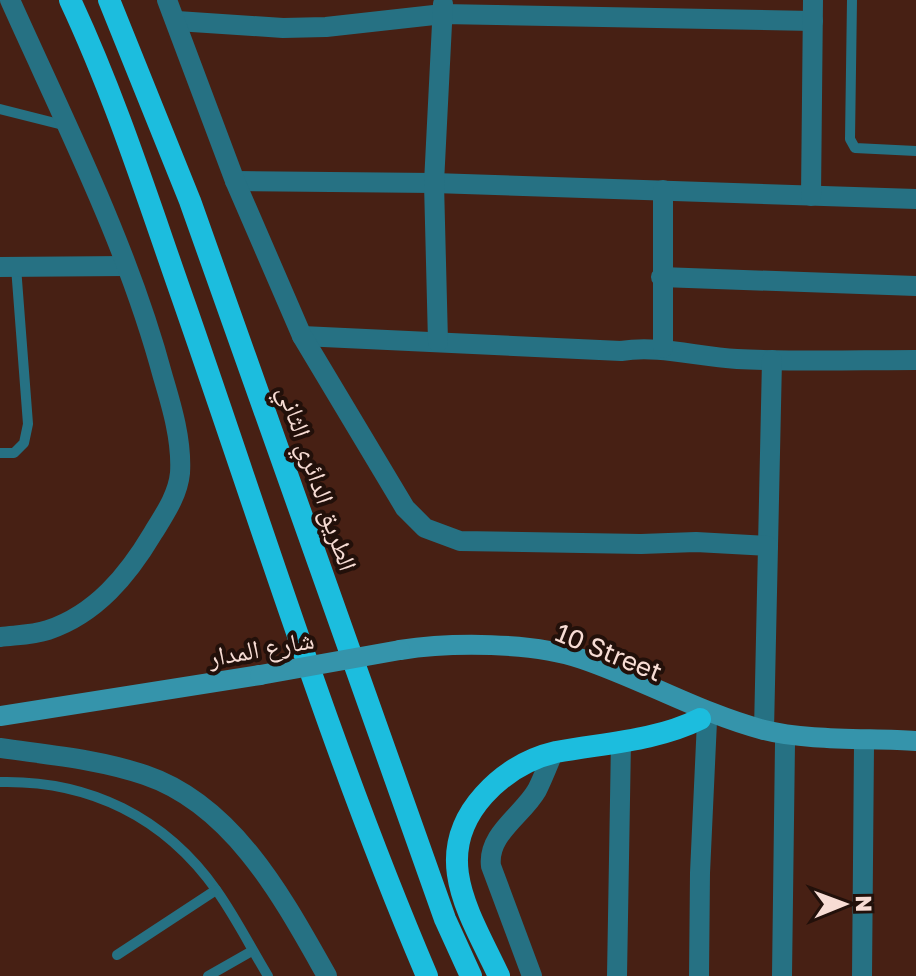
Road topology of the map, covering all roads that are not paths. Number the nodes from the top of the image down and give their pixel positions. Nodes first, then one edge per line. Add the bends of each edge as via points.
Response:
1 (10, 0) edge
2 (70, 0) edge
3 (109, 0) edge
4 (167, 0) edge
5 (813, 0) edge
6 (852, 0) edge
7 (443, 7) edge
8 (177, 21) junction
9 (813, 21) junction
10 (0, 109) edge
11 (67, 126) junction
12 (916, 151) edge
13 (235, 181) junction
14 (434, 183) junction
15 (663, 190) junction
16 (811, 196) junction
17 (916, 199) edge
18 (126, 266) junction
19 (8, 267) edge
20 (661, 277) junction
21 (916, 286) edge
22 (302, 336) junction
23 (438, 342) junction
24 (663, 348) junction
25 (772, 360) junction
26 (916, 360) edge
27 (0, 453) edge
28 (768, 546) junction
29 (0, 637) edge
30 (531, 648) junction
31 (0, 716) edge
32 (704, 720) junction
33 (764, 730) junction
34 (621, 741) junction
35 (916, 741) edge
36 (785, 743) junction
37 (864, 746) junction
38 (0, 748) edge
39 (916, 749) edge
40 (553, 753) junction
41 (0, 782) edge
42 (216, 890) junction
43 (252, 951) junction
44 (117, 955) dead end
45 (208, 976) edge
46 (268, 976) edge
47 (327, 976) edge
48 (427, 976) edge
49 (471, 976) edge
50 (499, 976) edge
51 (532, 976) edge
52 (617, 976) edge
53 (699, 976) edge
54 (782, 976) edge
55 (862, 976) edge

1 - 11 street
2 - 48 highway via 148,199 348,776
3 - 49 highway, الطريق الدائري الثاني via 190,201 445,919
4 - 8 street
5 - 9 street
6 - 12 lane via 850,139 855,148
7 - 8 street via 326,27
7 - 9 street
7 - 14 street
8 - 13 street
9 - 16 street
10 - 11 lane
11 - 18 street
13 - 14 street
13 - 22 street
14 - 15 street
14 - 23 street
15 - 16 street
15 - 20 street
16 - 17 street
18 - 19 street
18 - 29 street via 169,396 179,450 177,489 145,547 109,593 46,631
19 - 27 lane via 28,424 24,443 14,453
20 - 21 street
20 - 24 street
22 - 23 street
22 - 28 street via 405,508 425,528 460,541 494,543
23 - 24 street via 621,351
24 - 25 street via 705,357
25 - 26 street
25 - 28 street
28 - 33 street
30 - 31 main road, شارع المدار, bridge via 435,644
30 - 32 main road, 10 Street
30 - 33 main road, 10 Street via 578,657 686,704
32 - 34 highway
32 - 36 main road, 10 Street
32 - 53 street
33 - 35 main road, 10 Street
34 - 40 highway
34 - 52 street
36 - 37 main road, 10 Street
36 - 54 street
37 - 39 main road, 10 Street
37 - 55 street
38 - 47 street via 111,765 180,791 244,846
40 - 50 highway via 499,778 461,828 455,860 460,890
40 - 51 street via 537,789 490,856
41 - 42 lane via 46,783 112,802 169,838
42 - 43 lane
42 - 44 lane
43 - 45 lane
43 - 46 lane

